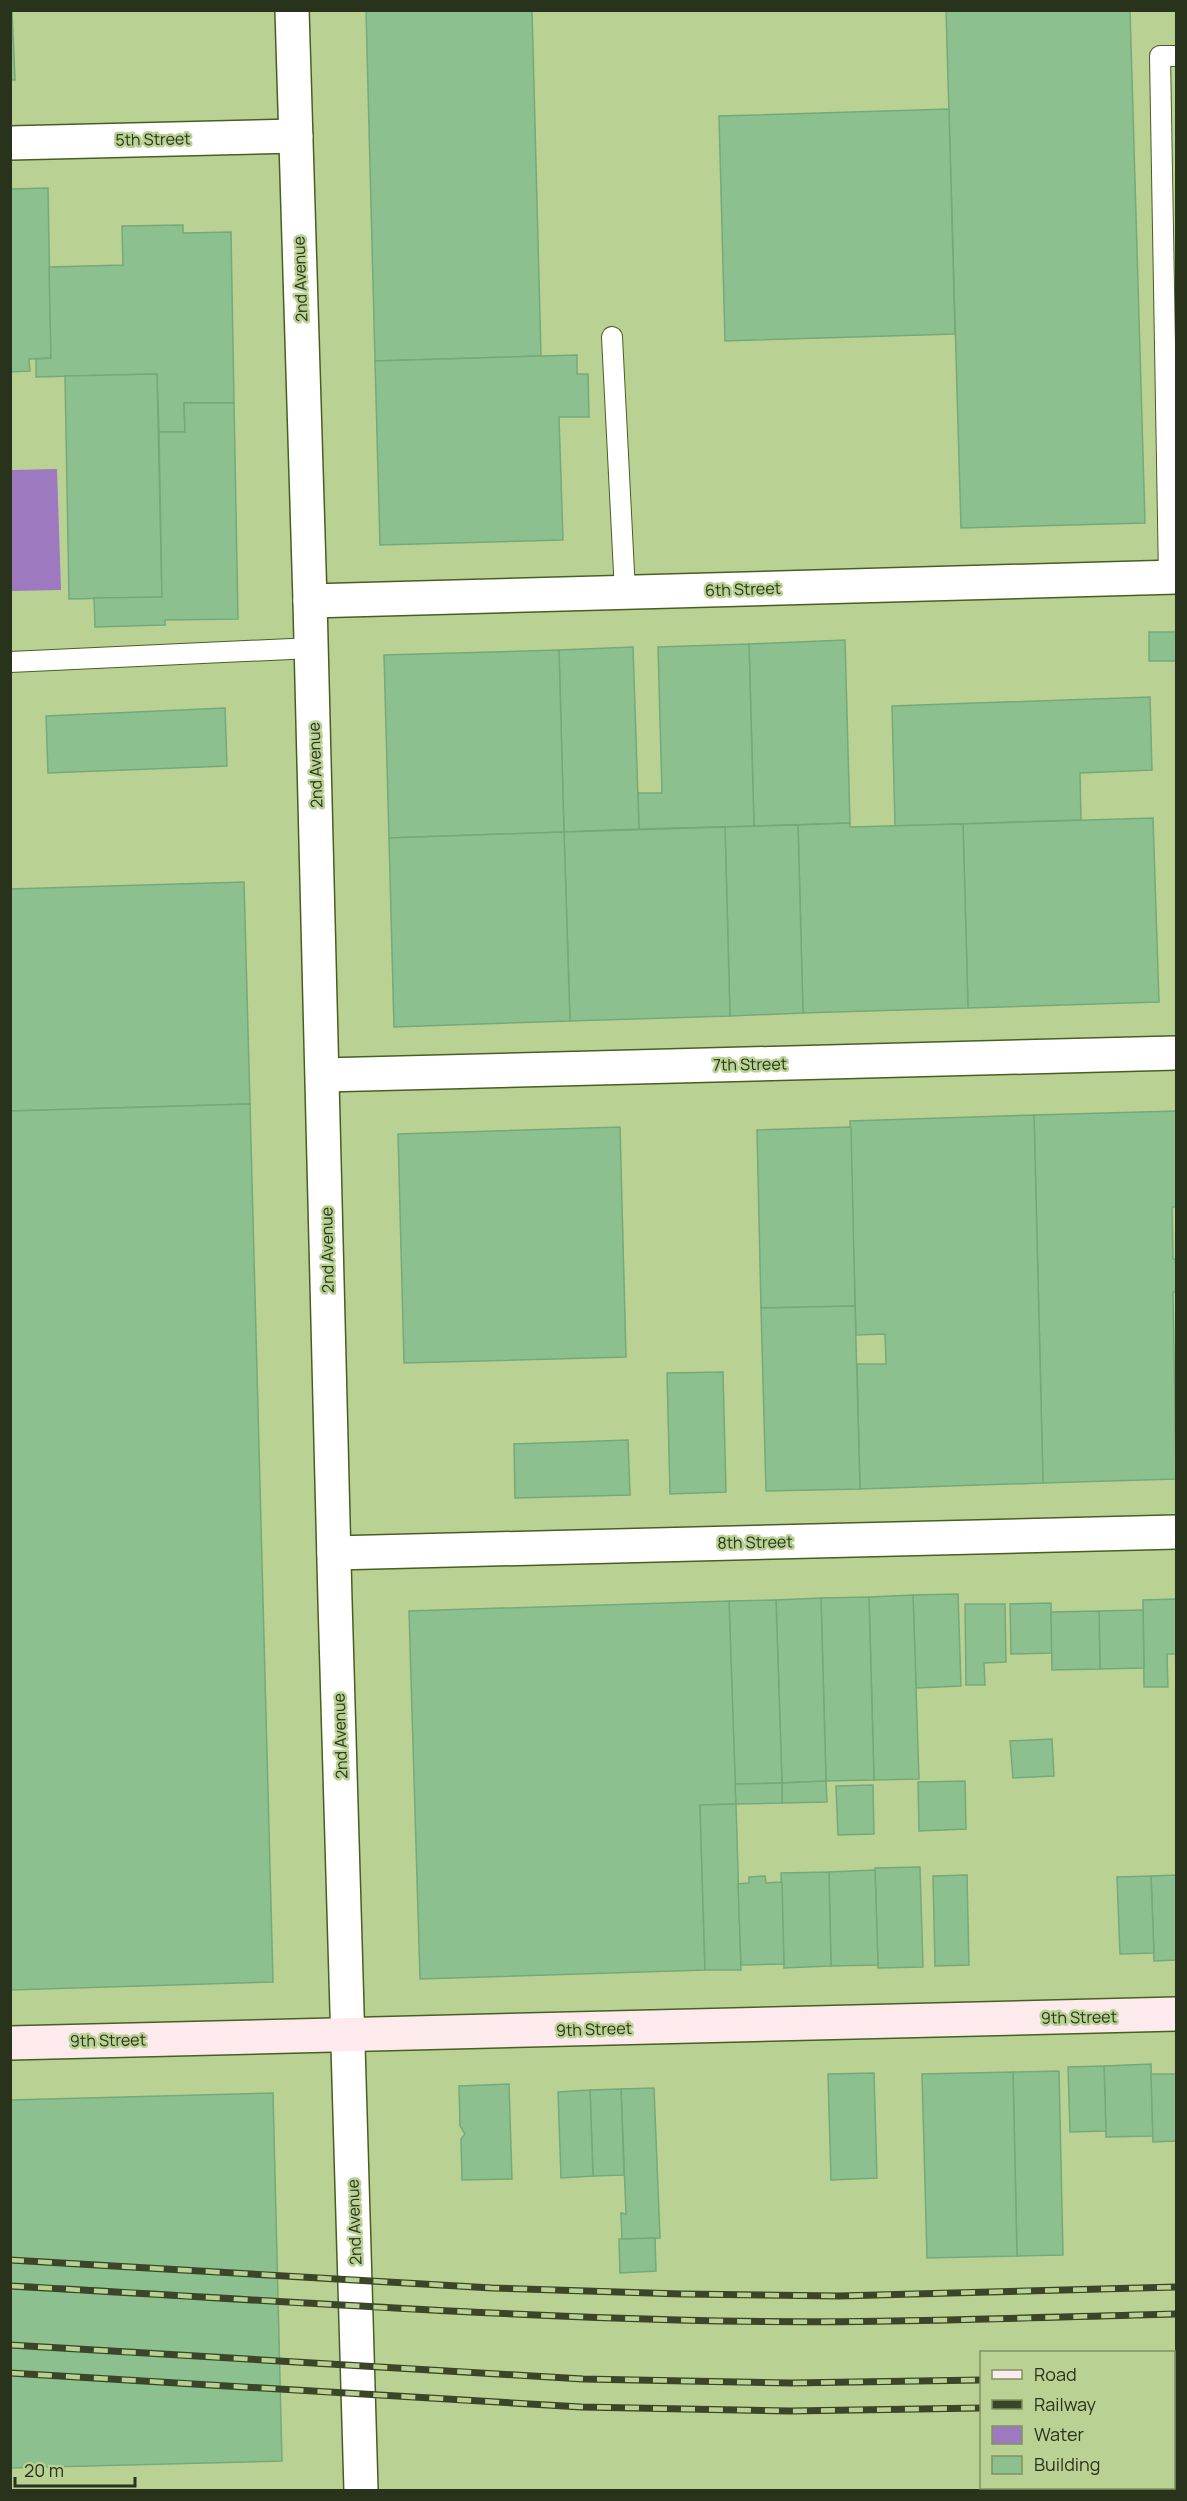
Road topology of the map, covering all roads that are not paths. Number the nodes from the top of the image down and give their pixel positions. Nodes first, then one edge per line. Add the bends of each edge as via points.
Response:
1 (292, 10) edge
2 (1176, 56) edge
3 (296, 136) junction
4 (10, 143) edge
5 (1170, 261) edge
6 (612, 337) dead end
7 (1173, 577) edge
8 (625, 592) junction
9 (310, 601) junction
10 (312, 648) junction
11 (10, 662) edge
12 (1176, 1053) edge
13 (323, 1075) junction
14 (1176, 1532) edge
15 (334, 1553) junction
16 (1176, 2014) edge
17 (349, 2035) junction
18 (10, 2043) edge
19 (362, 2490) edge
20 (1146, 2490) edge
21 (1176, 2490) edge

1 - 3 street, 2nd Avenue
2 - 5 lane via 1160,56
3 - 4 street, 5th Street
3 - 9 street, 2nd Avenue
5 - 7 lane
6 - 8 lane
7 - 8 street, 6th Street
8 - 9 street, 6th Street
9 - 10 street, 2nd Avenue
10 - 11 lane
10 - 13 street, 2nd Avenue
12 - 13 street, 7th Street
13 - 15 street, 2nd Avenue
14 - 15 street, 8th Street
15 - 17 street, 2nd Avenue
16 - 17 main road, 9th Street
17 - 18 main road, 9th Street
17 - 19 street, 2nd Avenue
20 - 21 street

